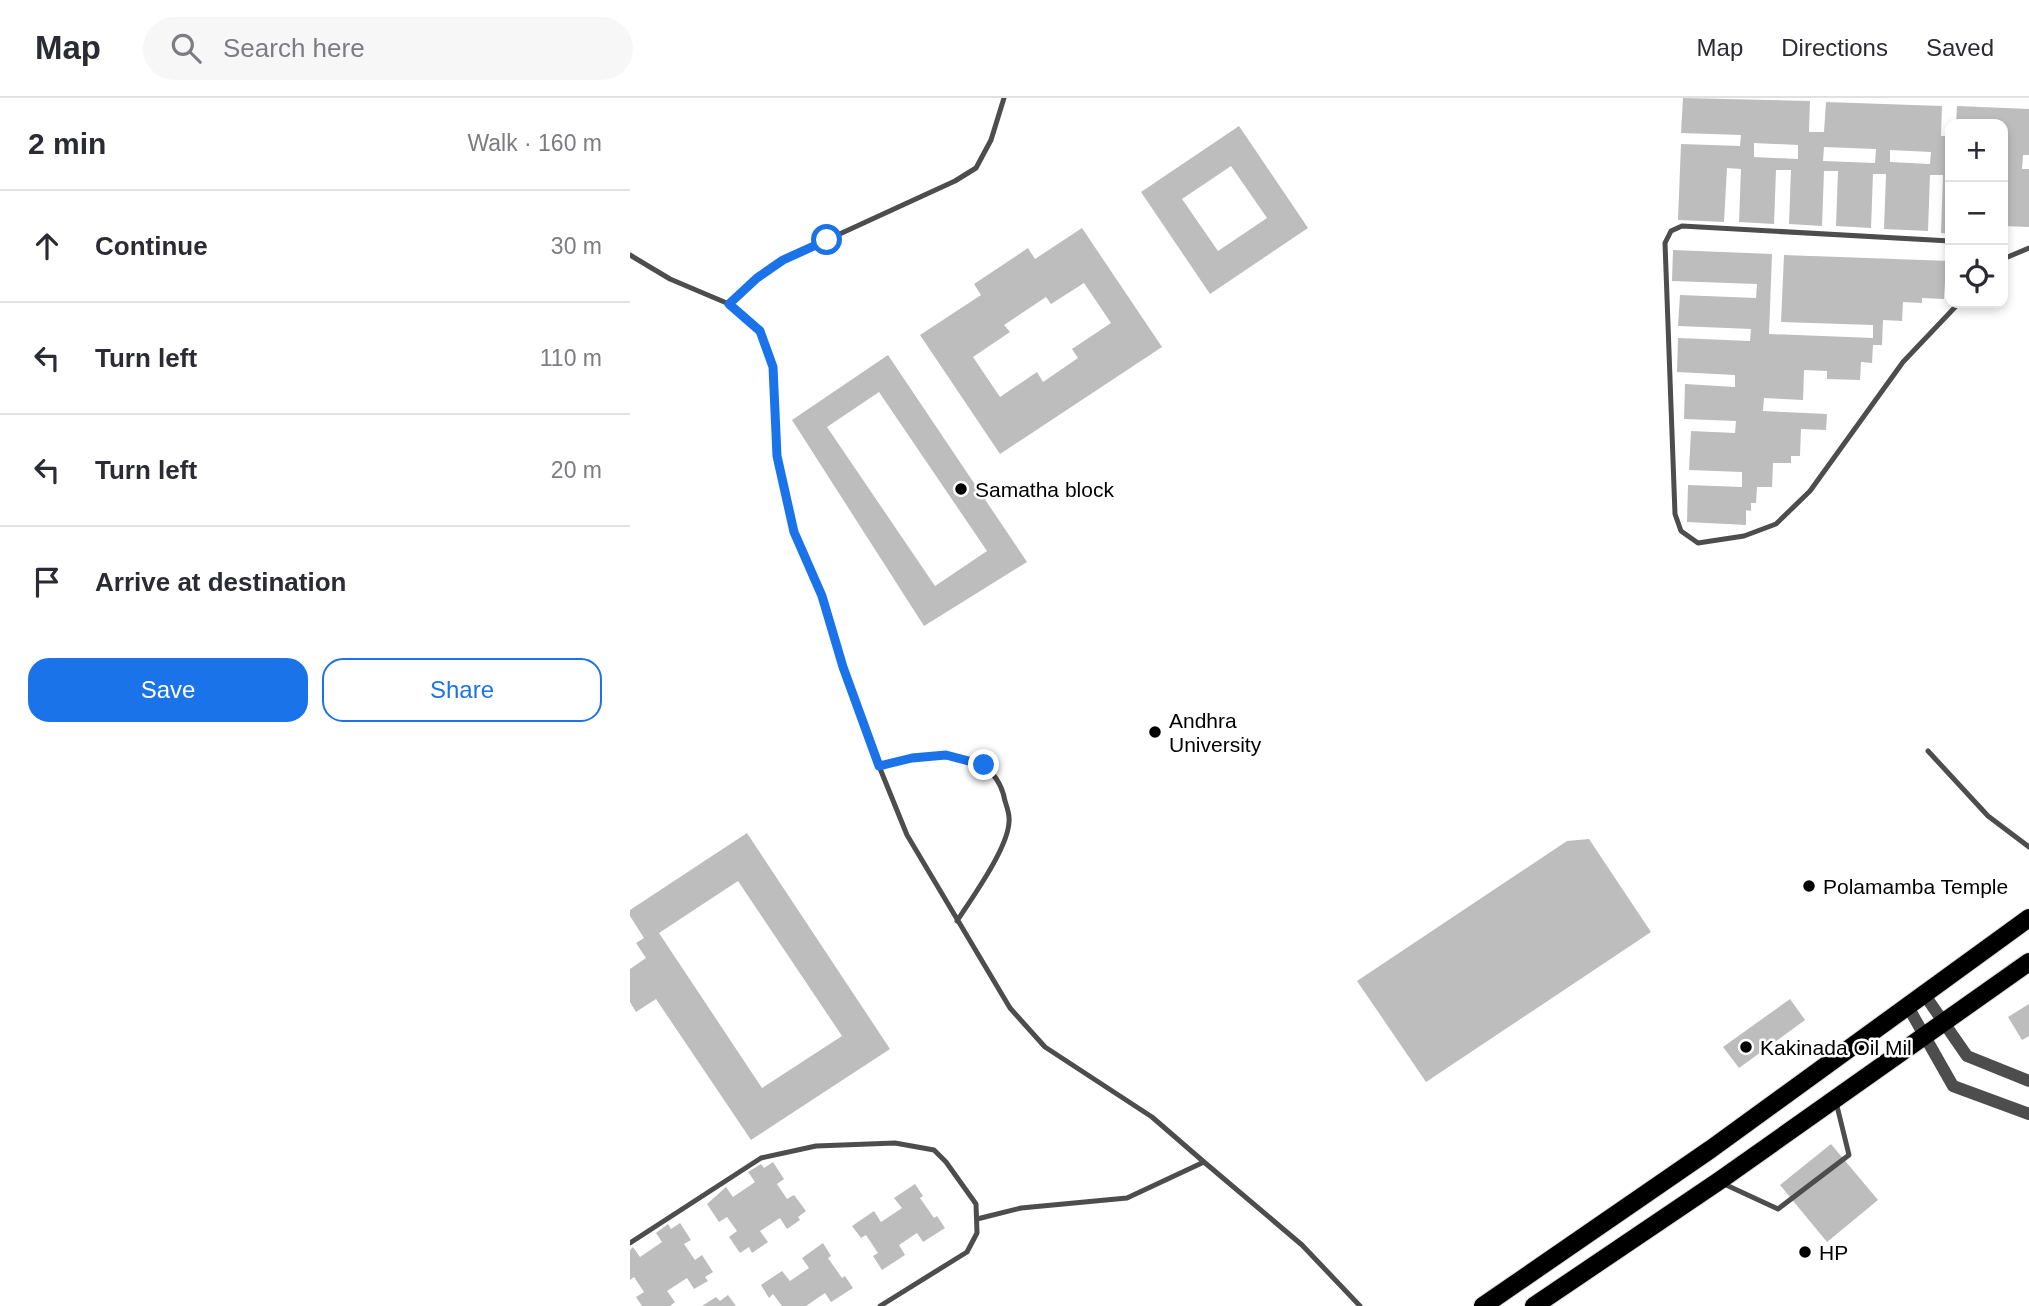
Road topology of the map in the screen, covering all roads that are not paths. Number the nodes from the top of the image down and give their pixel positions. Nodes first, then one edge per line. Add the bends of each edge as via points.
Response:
1 (1004, 98) edge
2 (1945, 241) edge
3 (2029, 248) edge
4 (630, 255) edge
5 (2008, 257) edge
6 (729, 304) junction
7 (1954, 308) edge
8 (1928, 751) dead end
9 (879, 766) junction
10 (2029, 847) edge
11 (2029, 918) edge
12 (957, 921) junction
13 (2029, 962) edge
14 (1924, 994) junction
15 (1908, 1005) junction
16 (1944, 1022) junction
17 (1925, 1036) junction
18 (2029, 1081) edge
19 (1836, 1098) junction
20 (2029, 1114) edge
21 (1205, 1162) junction
22 (1719, 1181) junction
23 (977, 1219) junction
24 (630, 1243) edge
25 (880, 1306) edge
26 (1360, 1306) edge
27 (1483, 1306) edge
28 (1534, 1306) edge

1 - 6 lane via 976,168 783,260
2 - 7 lane via 1682,226 1671,231 1665,243 1675,514 1681,531 1698,543 1744,536 1776,524 1810,491 1903,362
3 - 5 lane
4 - 6 lane via 670,279
6 - 9 lane via 760,331 773,367 777,456 794,532 822,596
8 - 10 lane via 1988,816
9 - 12 lane via 907,835
9 - 12 lane via 946,755 984,765 1003,786 1010,822 997,858
11 - 14 main road
12 - 21 lane via 1010,1008 1045,1047 1152,1117
13 - 16 main road
14 - 15 main road
14 - 16 street
15 - 17 street
15 - 27 main road via 1711,1149
16 - 17 main road
16 - 18 street via 1967,1056
17 - 19 main road
17 - 20 street via 1953,1086
19 - 22 main road
19 - 22 lane via 1849,1155 1778,1209
21 - 23 lane via 1127,1198 1021,1208
21 - 26 lane via 1302,1245
22 - 28 main road
23 - 24 lane via 976,1204 934,1150 895,1143 816,1146 761,1158
23 - 25 lane via 977,1233 967,1252

